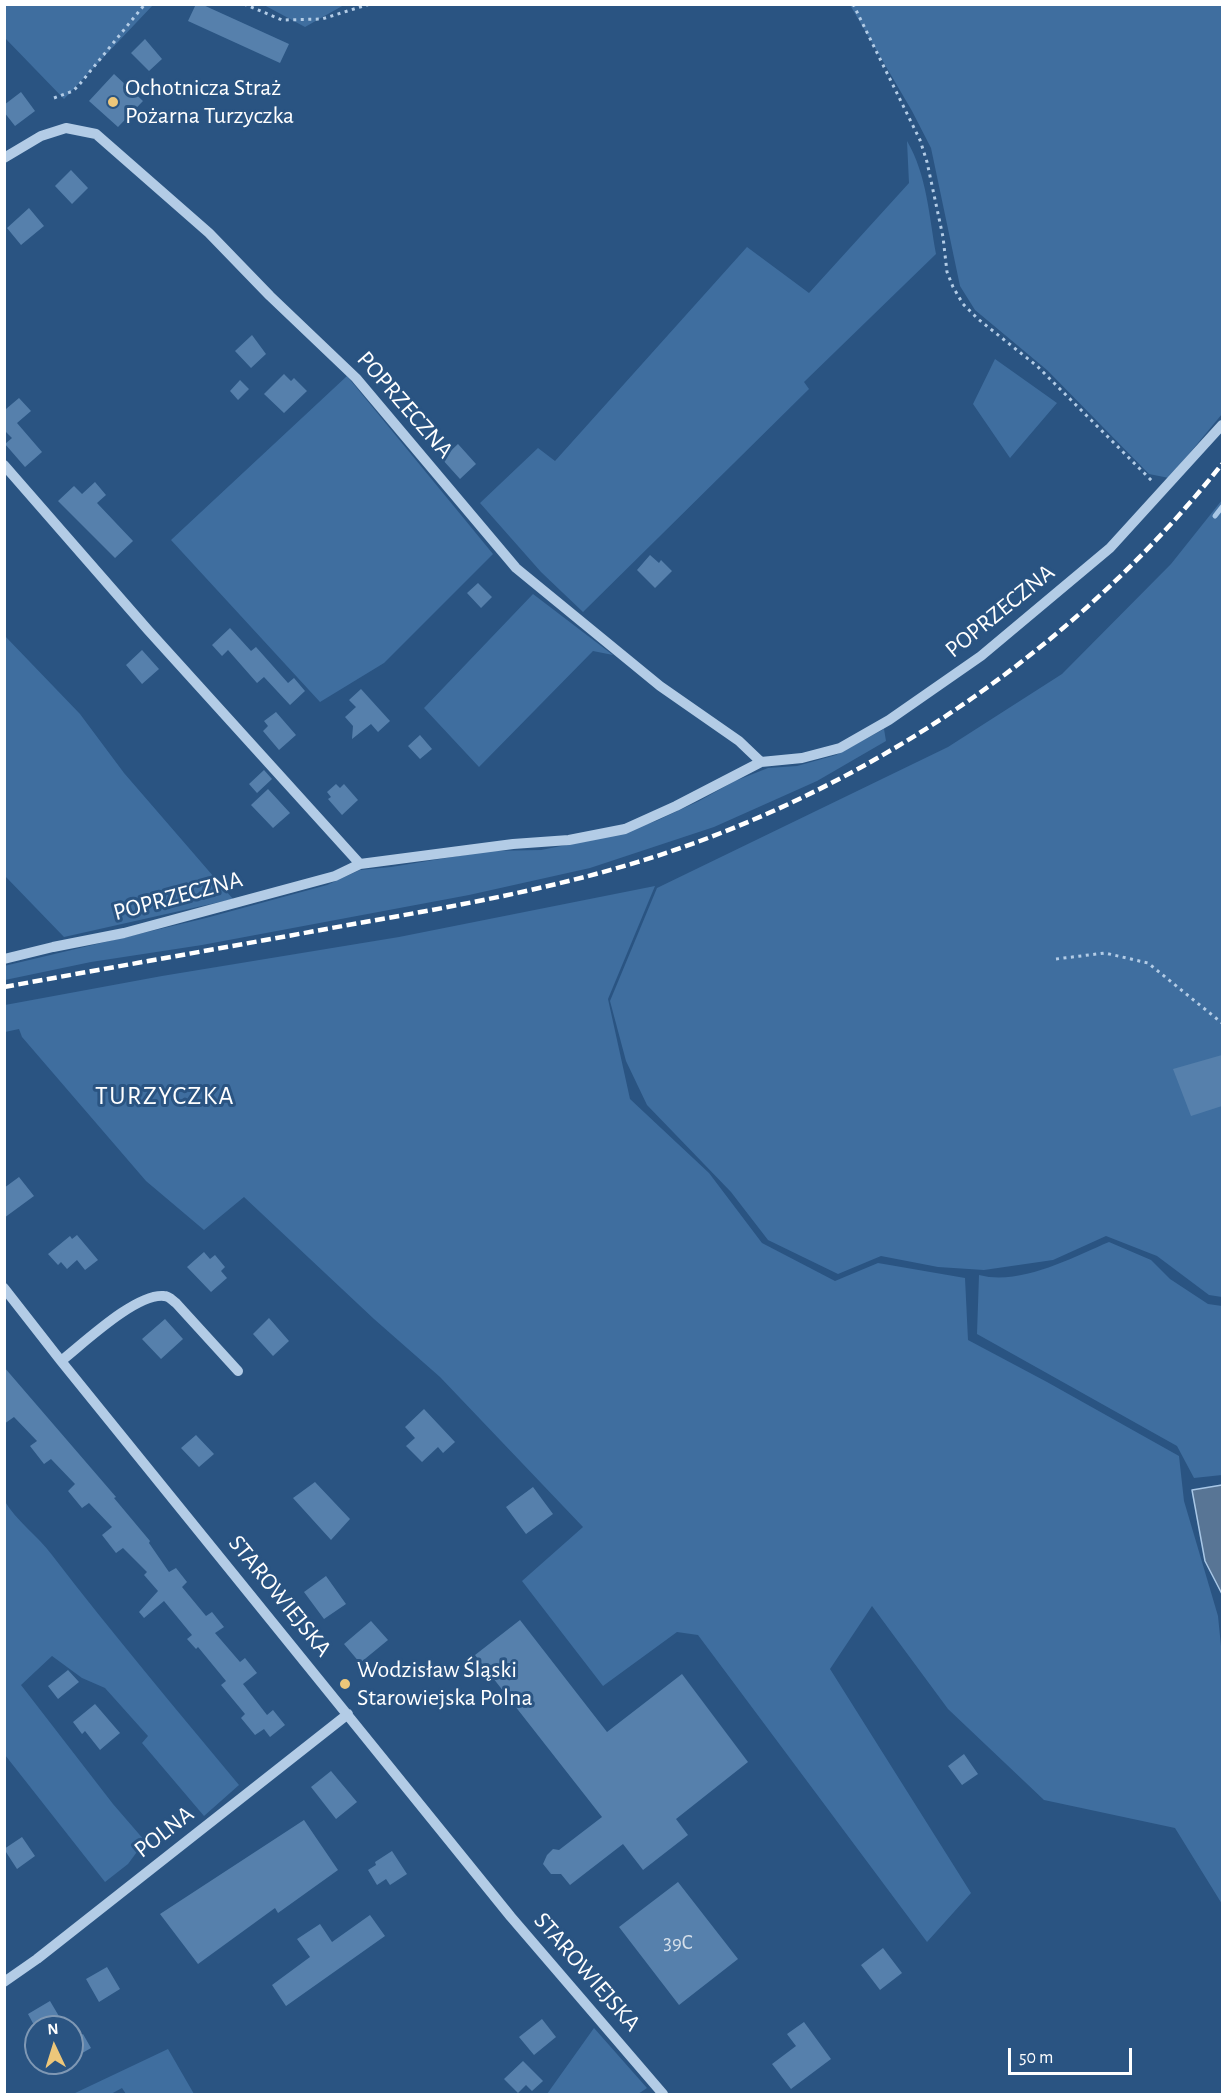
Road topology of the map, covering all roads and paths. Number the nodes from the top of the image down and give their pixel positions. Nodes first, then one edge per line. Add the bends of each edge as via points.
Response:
1 (145, 4) edge
2 (244, 4) edge
3 (370, 4) edge
4 (853, 4) edge
5 (54, 98) dead end
6 (4, 158) edge
7 (1222, 425) edge
8 (4, 465) edge
9 (1163, 492) junction
10 (761, 762) junction
11 (360, 864) junction
12 (4, 959) edge
13 (1056, 959) dead end
14 (1222, 1023) edge
15 (4, 1288) edge
16 (61, 1361) junction
17 (238, 1371) dead end
18 (348, 1714) junction
19 (4, 1982) edge
20 (663, 2094) edge

1 - 5 path via 79,85
2 - 3 path via 282,20 322,19
4 - 9 path via 920,141 943,237 947,272 963,304 1037,366
6 - 10 street, POPRZECZNA via 41,136 66,128 96,134 209,232 356,378 516,568 660,686 739,741
7 - 9 street, POPRZECZNA
8 - 11 street
9 - 10 street, POPRZECZNA via 1110,548 990,648 889,720 840,748 802,758
10 - 11 street, POPRZECZNA via 625,829 570,840
11 - 12 street, POPRZECZNA via 335,876 135,930
13 - 14 path via 1105,953 1148,963
15 - 16 street, STAROWIEJSKA
16 - 17 street via 139,1301 166,1296
16 - 18 street, STAROWIEJSKA
18 - 19 street, POLNA
18 - 20 street, STAROWIEJSKA via 511,1917

